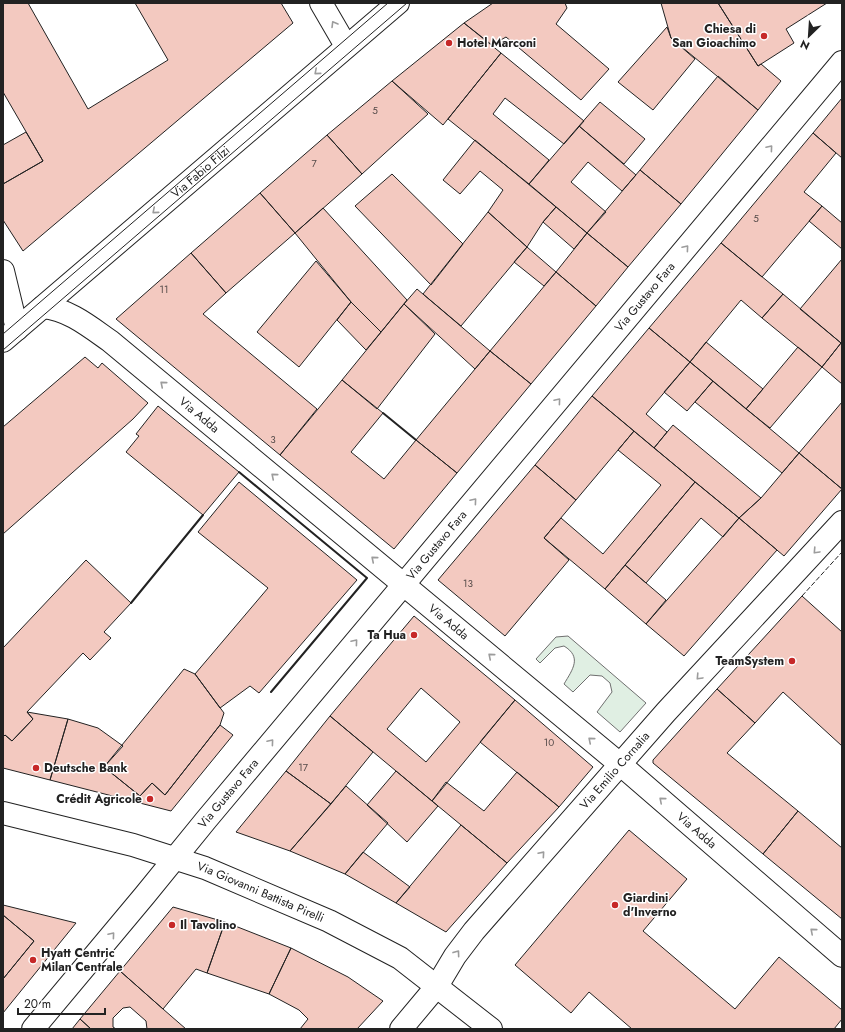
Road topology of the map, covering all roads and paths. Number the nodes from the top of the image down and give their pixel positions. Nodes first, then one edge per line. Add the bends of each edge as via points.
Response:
1 (321, 3) edge
2 (398, 3) edge
3 (346, 46) junction
4 (842, 62) edge
5 (3, 271) edge
6 (44, 308) junction
7 (10, 335) edge
8 (842, 522) edge
9 (404, 584) junction
10 (621, 765) junction
11 (3, 813) edge
12 (175, 859) junction
13 (842, 956) edge
14 (437, 986) junction
15 (33, 1029) edge
16 (401, 1029) edge
17 (491, 1029) edge

3 -> 1 street
2 - 3 street, Via Fabio Filzi
3 -> 6 street, Via Fabio Filzi
9 -> 4 street, Via Gustavo Fara
5 - 7 street
6 - 7 street, Via Fabio Filzi
9 -> 6 street, Via Adda via 110,341 73,317 52,308
8 -> 10 street, Via Emilio Cornalia via 666,712
10 -> 9 street, Via Adda
12 -> 9 street, Via Gustavo Fara
13 -> 10 street, Via Adda
14 -> 10 street, Via Emilio Cornalia via 454,956 474,931
11 - 12 street, Via Giovanni Battista Pirelli via 133,845
12 - 14 street, Via Giovanni Battista Pirelli via 205,868 329,922 400,958
15 -> 12 street, Via Gustavo Fara
14 - 16 street, Via Emilio Cornalia
14 - 17 street, Via Giovanni Battista Pirelli

